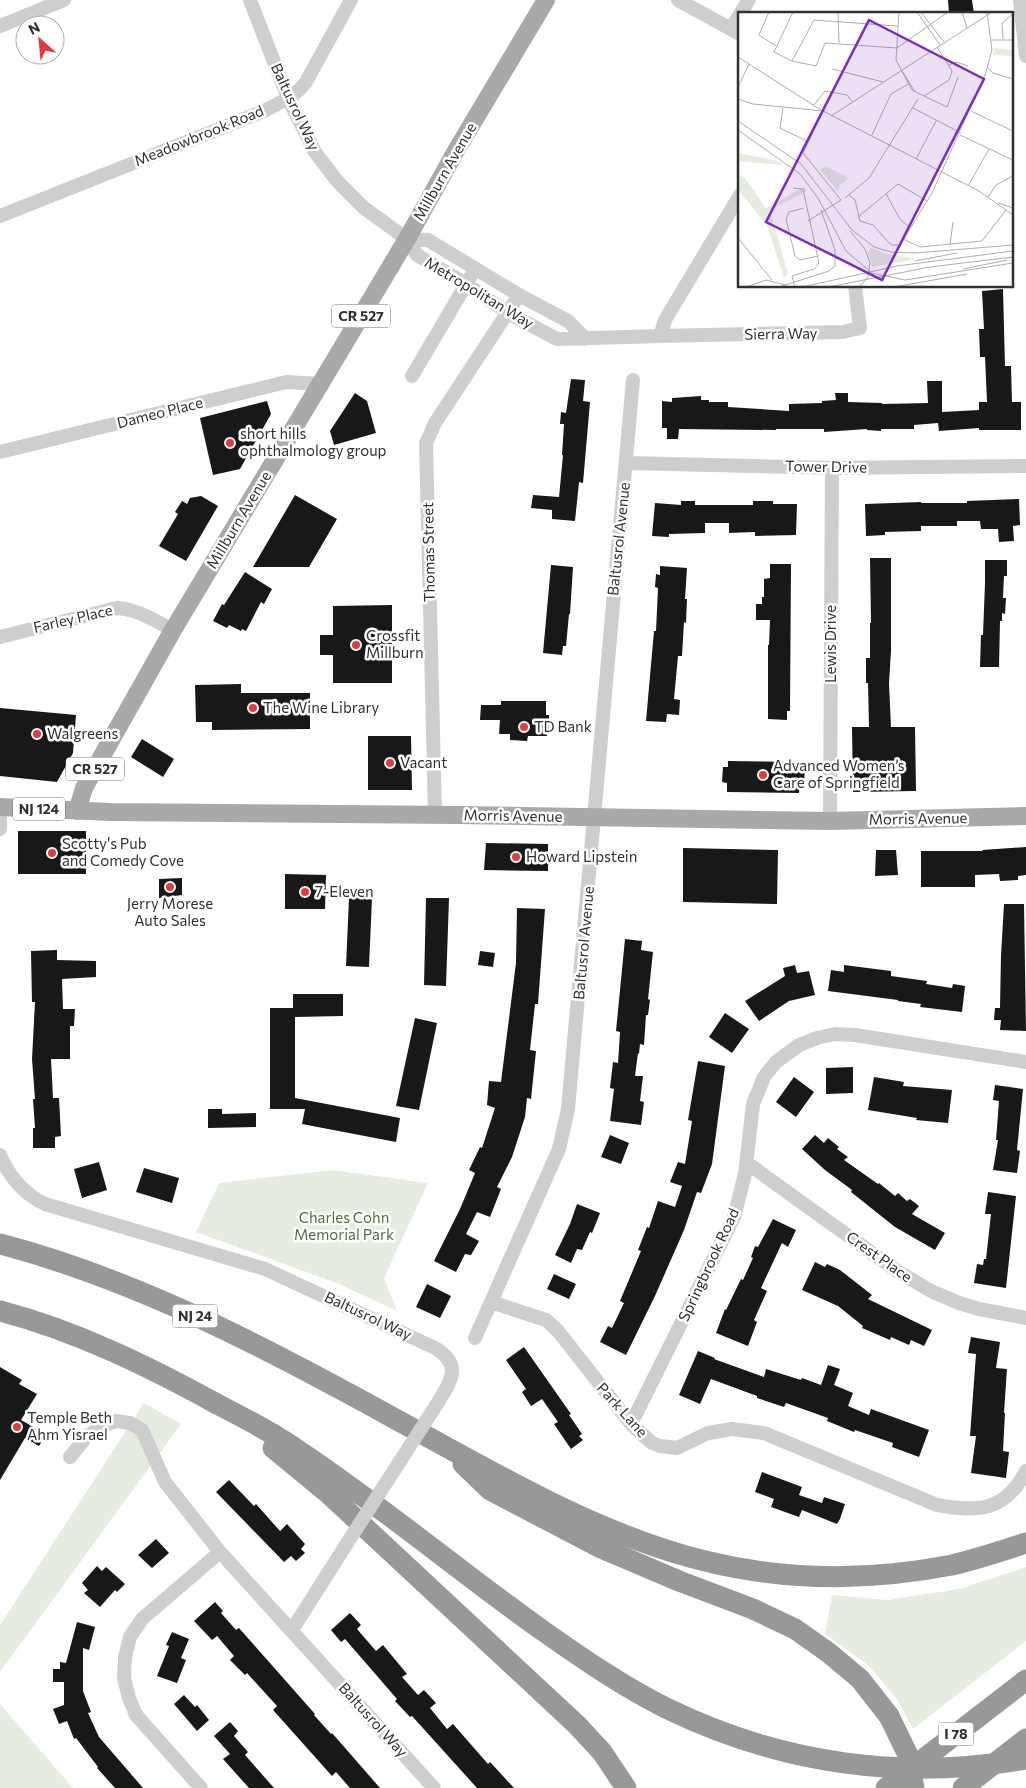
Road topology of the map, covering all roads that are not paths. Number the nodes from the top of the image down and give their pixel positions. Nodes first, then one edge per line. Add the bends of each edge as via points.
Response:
1 (64, 0) edge
2 (250, 0) edge
3 (351, 0) edge
4 (546, 0) edge
5 (678, 0) edge
6 (749, 0) edge
7 (1020, 0) edge
8 (741, 12) edge
9 (0, 26) edge
10 (735, 31) edge
11 (1026, 56) edge
12 (288, 98) junction
13 (738, 198) edge
14 (0, 216) edge
15 (407, 239) junction
16 (474, 268) junction
17 (466, 284) junction
18 (855, 288) edge
19 (519, 295) junction
20 (508, 313) junction
21 (660, 336) junction
22 (586, 339) junction
23 (412, 376) dead end
24 (633, 380) dead end
25 (321, 384) junction
26 (0, 452) edge
27 (627, 463) junction
28 (1026, 466) edge
29 (832, 468) junction
30 (173, 630) junction
31 (0, 638) edge
32 (0, 807) edge
33 (77, 811) junction
34 (435, 814) junction
35 (1026, 816) edge
36 (595, 817) junction
37 (830, 821) junction
38 (0, 829) edge
39 (1026, 1062) edge
40 (0, 1155) edge
41 (747, 1163) junction
42 (0, 1244) edge
43 (491, 1302) junction
44 (0, 1311) edge
45 (1026, 1318) edge
46 (475, 1338) dead end
47 (214, 1402) junction
48 (631, 1424) junction
49 (446, 1447) junction
50 (70, 1457) dead end
51 (1026, 1472) edge
52 (1026, 1542) edge
53 (220, 1552) junction
54 (292, 1630) junction
55 (1026, 1680) edge
56 (1026, 1739) edge
57 (1026, 1760) edge
58 (201, 1788) edge
59 (434, 1788) edge
60 (626, 1788) edge
61 (886, 1788) edge
62 (914, 1788) edge
63 (963, 1788) edge

1 - 9 street
2 - 12 street, Baltusrol Way
3 - 12 street, Meadowbrook Road via 306,82
4 - 15 main road, Millburn Avenue / CR 527
5 - 10 street
6 - 8 street
7 - 11 street
12 - 14 street, Meadowbrook Road via 264,111
12 - 15 street, Baltusrol Way via 315,152 338,182 364,208
13 - 21 street via 665,320
15 - 16 street, Metropolitan Way via 428,240
15 - 17 street, Metropolitan Way via 417,255
15 - 25 main road, Millburn Avenue / CR 527
16 - 17 street
16 - 19 street, Metropolitan Way
17 - 20 street, Metropolitan Way
17 - 23 street
18 - 21 street, Sierra Way via 860,328 843,332
19 - 20 street, Thomas Street
19 - 22 street, Metropolitan Way via 568,322
20 - 22 street, Metropolitan Way via 557,339
20 - 34 street, Thomas Street via 435,423 426,443
21 - 22 street, Metropolitan Way
24 - 27 street, Baltusrol Avenue
25 - 26 street, Dameo Place via 286,382
25 - 30 main road, Millburn Avenue / CR 527
27 - 29 street, Tower Drive
27 - 36 street, Baltusrol Avenue
28 - 29 street, Tower Drive
29 - 37 street, Lewis Drive
30 - 31 street, Farley Place via 136,612 117,608
30 - 33 main road, Millburn Avenue / CR 527 via 84,788
32 - 33 main road, Morris Avenue / NJ 124
32 - 38 street
33 - 34 main road, Morris Avenue / NJ 124
34 - 36 main road, Morris Avenue / NJ 124
35 - 37 main road, Morris Avenue / NJ 124
36 - 37 main road, Morris Avenue / NJ 124
36 - 43 street, Baltusrol Avenue via 568,1109 559,1149
39 - 41 street, Springbrook Road via 855,1035 816,1038 790,1050 764,1077 753,1104
40 - 54 street, Baltusrol Way, bridge via 10,1174 36,1200 266,1269 435,1348 449,1359 453,1373 451,1382
41 - 45 street, Crest Place via 897,1271 931,1291 979,1309
41 - 48 street, Springbrook Road via 734,1217
42 - 49 highway, NJ 24 via 92,1272 198,1317 330,1383
43 - 46 street, Baltusrol Avenue
43 - 48 street, Park Lane via 546,1320
44 - 47 highway via 111,1351
47 - 57 highway via 303,1453 576,1653 639,1693 690,1719 786,1753 860,1765 906,1769 953,1768
47 - 60 highway via 330,1495 577,1725 607,1758
48 - 51 street, Park Lane via 652,1443 677,1448 718,1430 764,1434 937,1505 963,1509 988,1507 1005,1499
49 - 52 highway via 557,1504 634,1538 706,1561 742,1568 814,1577 886,1575 954,1564
49 - 62 highway, bridge via 490,1490 636,1564 753,1609 795,1629 829,1653 860,1679 889,1716 907,1753
50 - 53 street, Baltusrol Way via 87,1436 116,1422 130,1423 142,1430 164,1482
53 - 54 street, Baltusrol Way
53 - 58 street via 142,1619 130,1638 125,1656 124,1678 136,1715
54 - 59 street, Baltusrol Way
55 - 61 highway, I 78, bridge
56 - 63 highway, bridge

